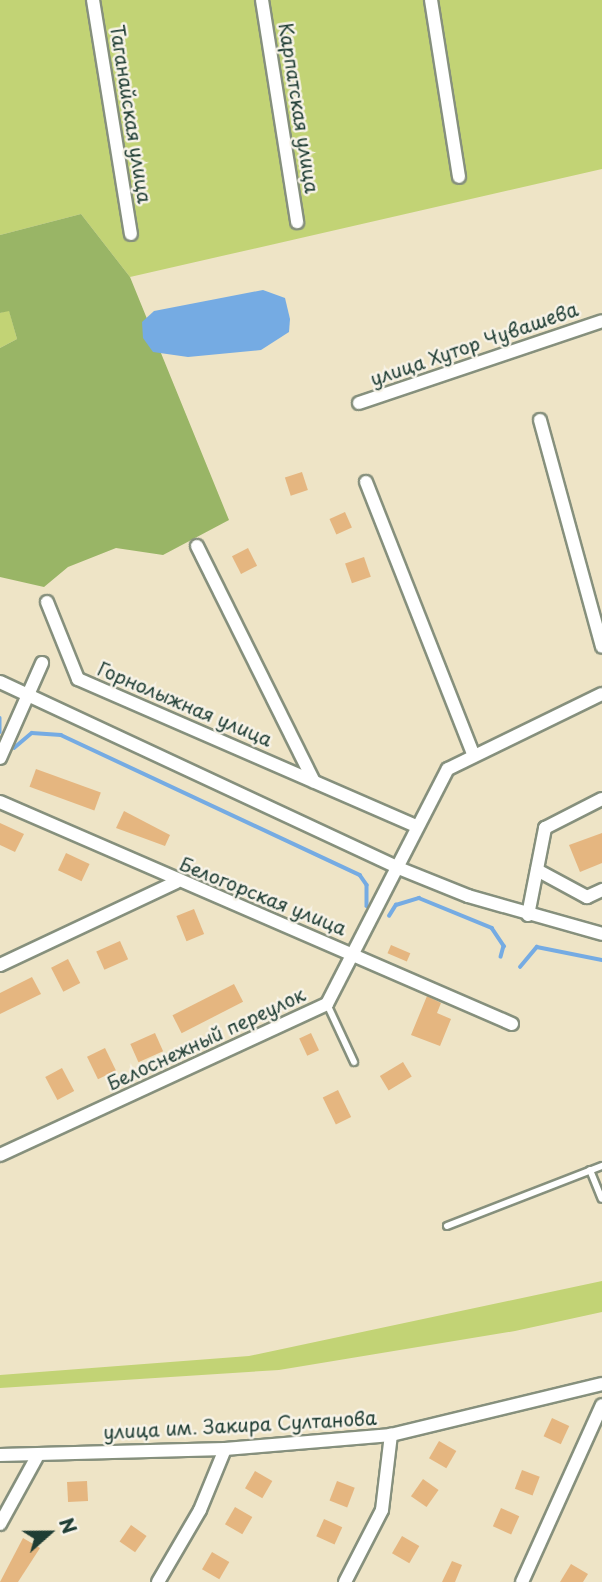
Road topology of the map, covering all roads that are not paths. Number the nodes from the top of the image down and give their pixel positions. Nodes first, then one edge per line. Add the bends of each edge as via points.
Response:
1 (93, 0) edge
2 (262, 0) edge
3 (431, 0) edge
4 (459, 177) dead end
5 (297, 222) dead end
6 (131, 234) dead end
7 (602, 321) edge
8 (359, 403) dead end
9 (540, 420) dead end
10 (366, 482) dead end
11 (197, 546) dead end
12 (47, 602) dead end
13 (602, 647) edge
14 (43, 663) dead end
15 (0, 682) edge
16 (28, 694) junction
17 (602, 694) edge
18 (473, 754) junction
19 (0, 758) edge
20 (314, 782) junction
21 (602, 799) edge
22 (0, 802) edge
23 (414, 825) junction
24 (396, 867) junction
25 (537, 870) junction
26 (176, 882) junction
27 (602, 890) edge
28 (528, 915) junction
29 (602, 934) edge
30 (355, 955) junction
31 (0, 965) edge
32 (327, 1004) junction
33 (512, 1024) dead end
34 (354, 1062) dead end
35 (0, 1155) edge
36 (602, 1166) edge
37 (590, 1170) junction
38 (602, 1199) edge
39 (447, 1226) dead end
40 (602, 1384) edge
41 (602, 1405) edge
42 (391, 1435) junction
43 (225, 1449) junction
44 (0, 1455) edge
45 (38, 1455) junction
46 (0, 1524) edge
47 (158, 1582) edge
48 (345, 1582) edge
49 (522, 1582) edge

1 - 6 street, Таганайская улица
2 - 5 street, Карпатская улица
3 - 4 street
7 - 8 street, улица Хутор Чувашева
9 - 13 street
10 - 18 street
11 - 20 street, Горнолыжная улица
12 - 20 street, Горнолыжная улица via 78,679
14 - 16 street
15 - 16 street
16 - 19 street
16 - 24 street
17 - 18 street, Белоснежный переулок
18 - 23 street, Белоснежный переулок via 448,769
20 - 23 street, Горнолыжная улица
21 - 25 street via 545,828
22 - 26 street, Белогорская улица
23 - 24 street, Белоснежный переулок
24 - 28 street
24 - 30 street, Белоснежный переулок
25 - 27 street via 587,897
25 - 28 street
26 - 30 street, Белогорская улица
26 - 31 street
28 - 29 street
30 - 32 street, Белоснежный переулок
30 - 33 street, Белогорская улица
32 - 34 lane
32 - 35 street, Белоснежный переулок
36 - 37 lane
37 - 38 lane
37 - 39 lane
40 - 42 street, улица им. Закира Султанова
41 - 49 street
42 - 43 street, улица им. Закира Султанова
42 - 48 street via 382,1510
43 - 45 street, улица им. Закира Султанова
43 - 47 street via 200,1510
44 - 45 street, улица им. Закира Султанова
45 - 46 street

